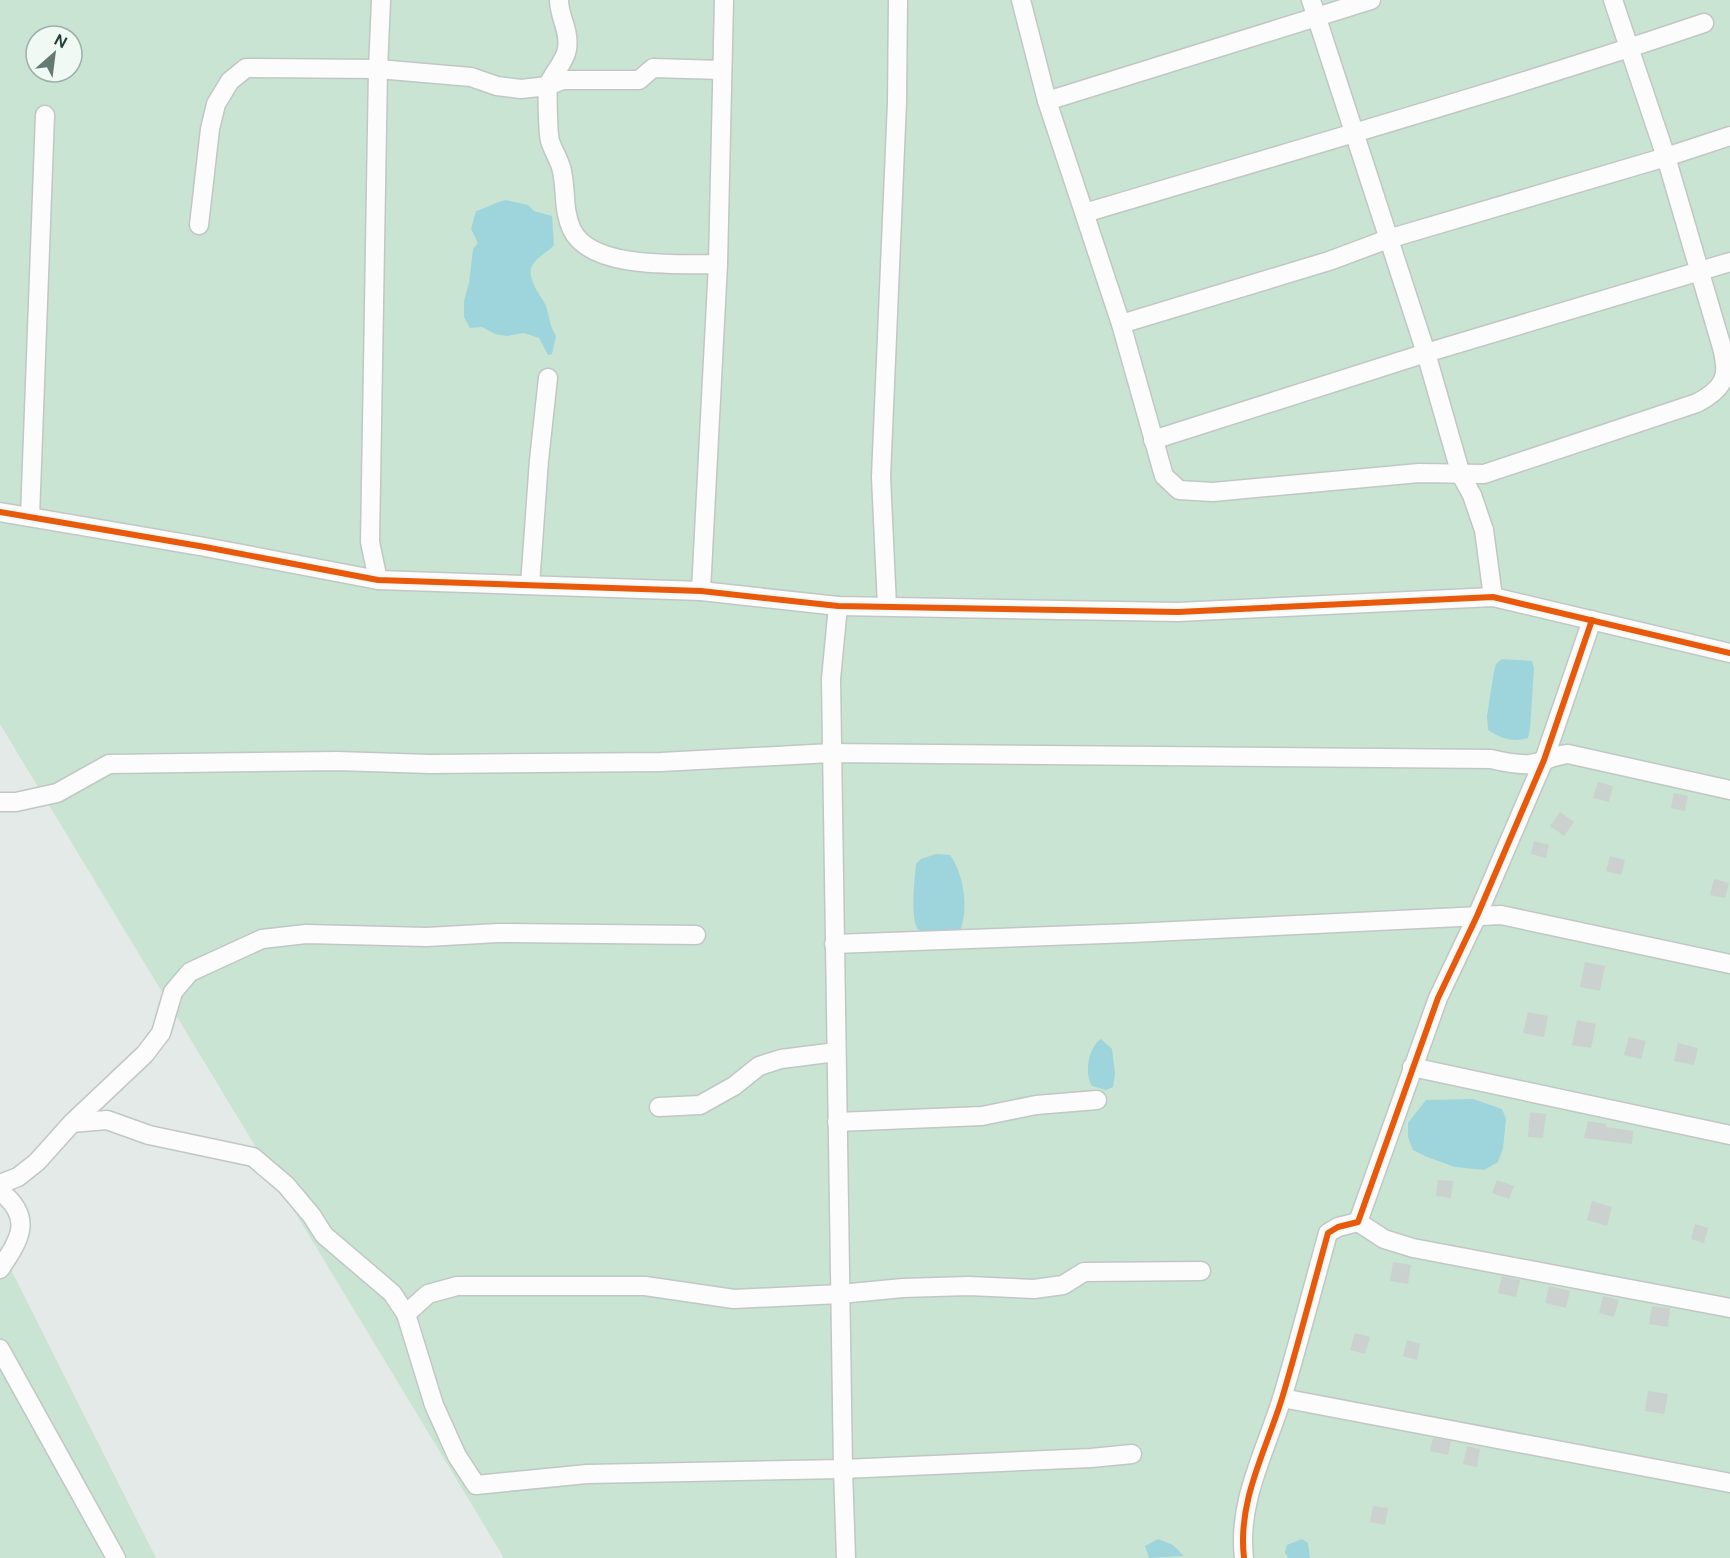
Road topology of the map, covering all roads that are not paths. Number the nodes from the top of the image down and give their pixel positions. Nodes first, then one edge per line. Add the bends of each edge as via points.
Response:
1 (381, 0) edge
2 (559, 0) edge
3 (724, 0) edge
4 (898, 0) edge
5 (1021, 0) edge
6 (1371, 0) edge
7 (1613, 0) edge
8 (1314, 9) edge
9 (1704, 23) dead end
10 (1630, 48) junction
11 (378, 69) junction
12 (723, 70) junction
13 (549, 86) junction
14 (1047, 101) junction
15 (45, 115) dead end
16 (1356, 132) junction
17 (1730, 136) edge
18 (1666, 157) junction
19 (1086, 213) junction
20 (199, 225) dead end
21 (1388, 239) junction
22 (1730, 262) edge
23 (718, 264) junction
24 (1699, 270) junction
25 (1121, 324) junction
26 (1426, 353) junction
27 (548, 378) dead end
28 (1153, 440) junction
29 (1461, 475) junction
30 (0, 512) edge
31 (30, 517) junction
32 (378, 580) junction
33 (530, 585) junction
34 (701, 591) junction
35 (1493, 597) junction
36 (838, 606) junction
37 (887, 606) junction
38 (1592, 620) junction
39 (1730, 653) edge
40 (831, 753) junction
41 (1544, 760) junction
42 (1730, 790) edge
43 (0, 802) edge
44 (1477, 916) junction
45 (696, 935) dead end
46 (834, 944) junction
47 (1730, 964) edge
48 (836, 1052) junction
49 (1412, 1067) junction
50 (1097, 1100) dead end
51 (659, 1107) dead end
52 (837, 1122) junction
53 (72, 1123) junction
54 (1730, 1135) edge
55 (0, 1184) edge
56 (0, 1191) edge
57 (1358, 1222) junction
58 (0, 1269) edge
59 (1201, 1271) dead end
60 (840, 1294) junction
61 (1730, 1308) edge
62 (406, 1314) junction
63 (0, 1349) edge
64 (1282, 1398) junction
65 (1132, 1454) dead end
66 (843, 1469) junction
67 (1730, 1483) edge
68 (116, 1558) edge
69 (846, 1558) edge
70 (1244, 1558) edge

1 - 11 street
2 - 13 street via 567,29 567,50
3 - 12 street
4 - 37 street via 881,477
5 - 14 street
6 - 8 street
7 - 10 street
8 - 14 street
8 - 16 street
9 - 10 street
10 - 16 street
10 - 18 street
11 - 13 street via 471,77 521,89
11 - 20 street via 246,68 230,81 216,104 210,129
11 - 32 street via 370,542
12 - 13 street via 653,68 639,80 563,80
12 - 23 street
13 - 23 street via 550,140 561,167 566,212 584,245 605,255 647,263
14 - 19 street
15 - 31 street
16 - 19 street
16 - 21 street
17 - 18 street
18 - 21 street
18 - 24 street
19 - 25 street
21 - 25 street via 1329,261
21 - 26 street
22 - 24 street
23 - 34 street
24 - 26 street
24 - 29 street via 1729,358 1730,373 1717,395 1484,474
25 - 28 street
26 - 28 street
26 - 29 street
27 - 33 street
28 - 29 street via 1164,476 1179,490 1213,492 1419,472
29 - 35 street via 1484,530
30 - 31 street
31 - 32 street
32 - 33 street
33 - 34 street
34 - 36 street
35 - 37 street via 1178,612
35 - 38 street
36 - 37 street
36 - 40 street via 831,680
38 - 39 street
38 - 41 street
40 - 41 street via 1491,759 1519,764
40 - 43 street via 661,762 109,764 57,793
40 - 46 street
41 - 42 street via 1568,754
41 - 44 street
44 - 46 street
44 - 47 street via 1501,915
44 - 49 street via 1438,998
45 - 53 street via 306,934 262,939 190,972 173,992 160,1033 145,1054
46 - 48 street
48 - 51 street via 759,1066 700,1106
48 - 52 street
49 - 54 street
49 - 57 street
50 - 52 street via 982,1116
52 - 60 street
53 - 55 street via 37,1162 18,1177
53 - 62 street via 107,1120 149,1135 254,1157 286,1185 324,1235 392,1293
56 - 58 street via 20,1214 21,1232
57 - 61 street via 1384,1239 1413,1248
57 - 64 street via 1328,1233
59 - 60 street via 1084,1272 1063,1285 1034,1289 969,1286
60 - 62 street via 734,1299 645,1286 457,1286 428,1293
60 - 66 street
62 - 66 street via 434,1405 457,1456 476,1485 586,1474
63 - 68 street
64 - 67 street
64 - 70 street via 1250,1488 1242,1540
65 - 66 street
66 - 69 street

